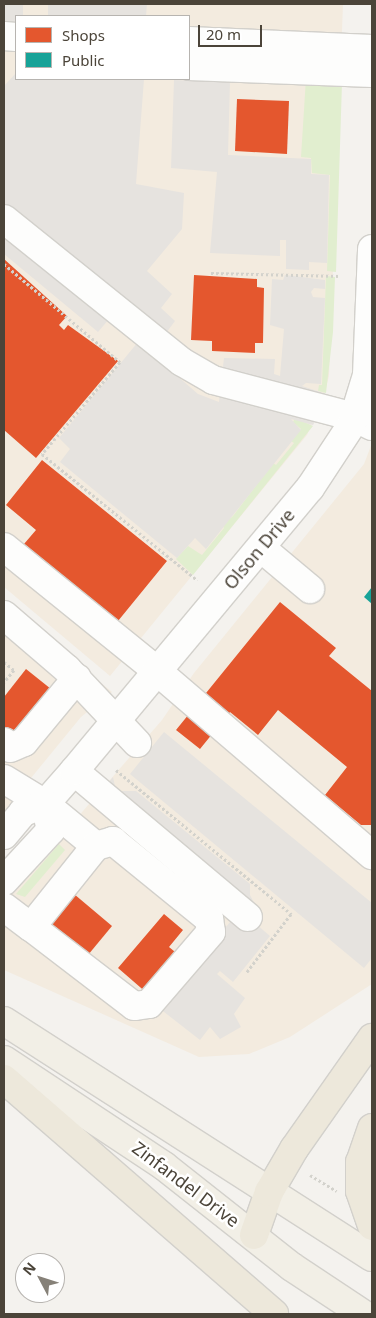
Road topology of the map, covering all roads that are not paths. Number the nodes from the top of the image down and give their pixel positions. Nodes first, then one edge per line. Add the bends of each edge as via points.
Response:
1 (190, 41) edge
2 (372, 49) edge
3 (190, 66) edge
4 (372, 73) edge
5 (4, 219) edge
6 (372, 249) edge
7 (363, 421) edge
8 (4, 547) edge
9 (261, 548) junction
10 (310, 589) dead end
11 (4, 615) edge
12 (157, 671) junction
13 (77, 678) junction
14 (115, 721) junction
15 (4, 742) edge
16 (138, 743) dead end
17 (74, 771) junction
18 (4, 779) edge
19 (45, 804) junction
20 (4, 835) edge
21 (96, 846) junction
22 (372, 855) edge
23 (4, 881) edge
24 (4, 907) edge
25 (248, 917) dead end
26 (32, 927) junction
27 (4, 1021) edge
28 (372, 1038) edge
29 (4, 1060) edge
30 (4, 1079) edge
31 (372, 1128) edge
32 (269, 1192) junction
33 (372, 1226) edge
34 (254, 1235) junction
35 (372, 1257) edge
36 (274, 1314) edge
37 (363, 1314) edge

1 - 2 street
3 - 4 street
5 - 7 street via 182,362 213,380
6 - 7 street, Olson Drive
7 - 9 street, Olson Drive
8 - 12 street
9 - 10 street
9 - 12 street, Olson Drive
11 - 13 street
12 - 14 street, Olson Drive
12 - 22 street
13 - 14 street
13 - 15 street via 24,742 10,748
14 - 16 street
14 - 17 street, Olson Drive
17 - 19 street, Olson Drive
17 - 25 street
18 - 19 street
19 - 20 street, Olson Drive via 23,812
19 - 21 street
19 - 23 street via 51,830
21 - 26 street
21 - 26 street via 113,841 209,919 211,932 149,1004 134,1006
24 - 26 street
27 - 32 main road, Zinfandel Drive via 220,1157
28 - 32 highway via 294,1149
29 - 34 main road, Zinfandel Drive via 101,1121
30 - 36 highway
31 - 33 highway via 360,1162 360,1191
32 - 34 highway
32 - 35 main road, Zinfandel Drive
34 - 37 main road, Zinfandel Drive via 292,1267

